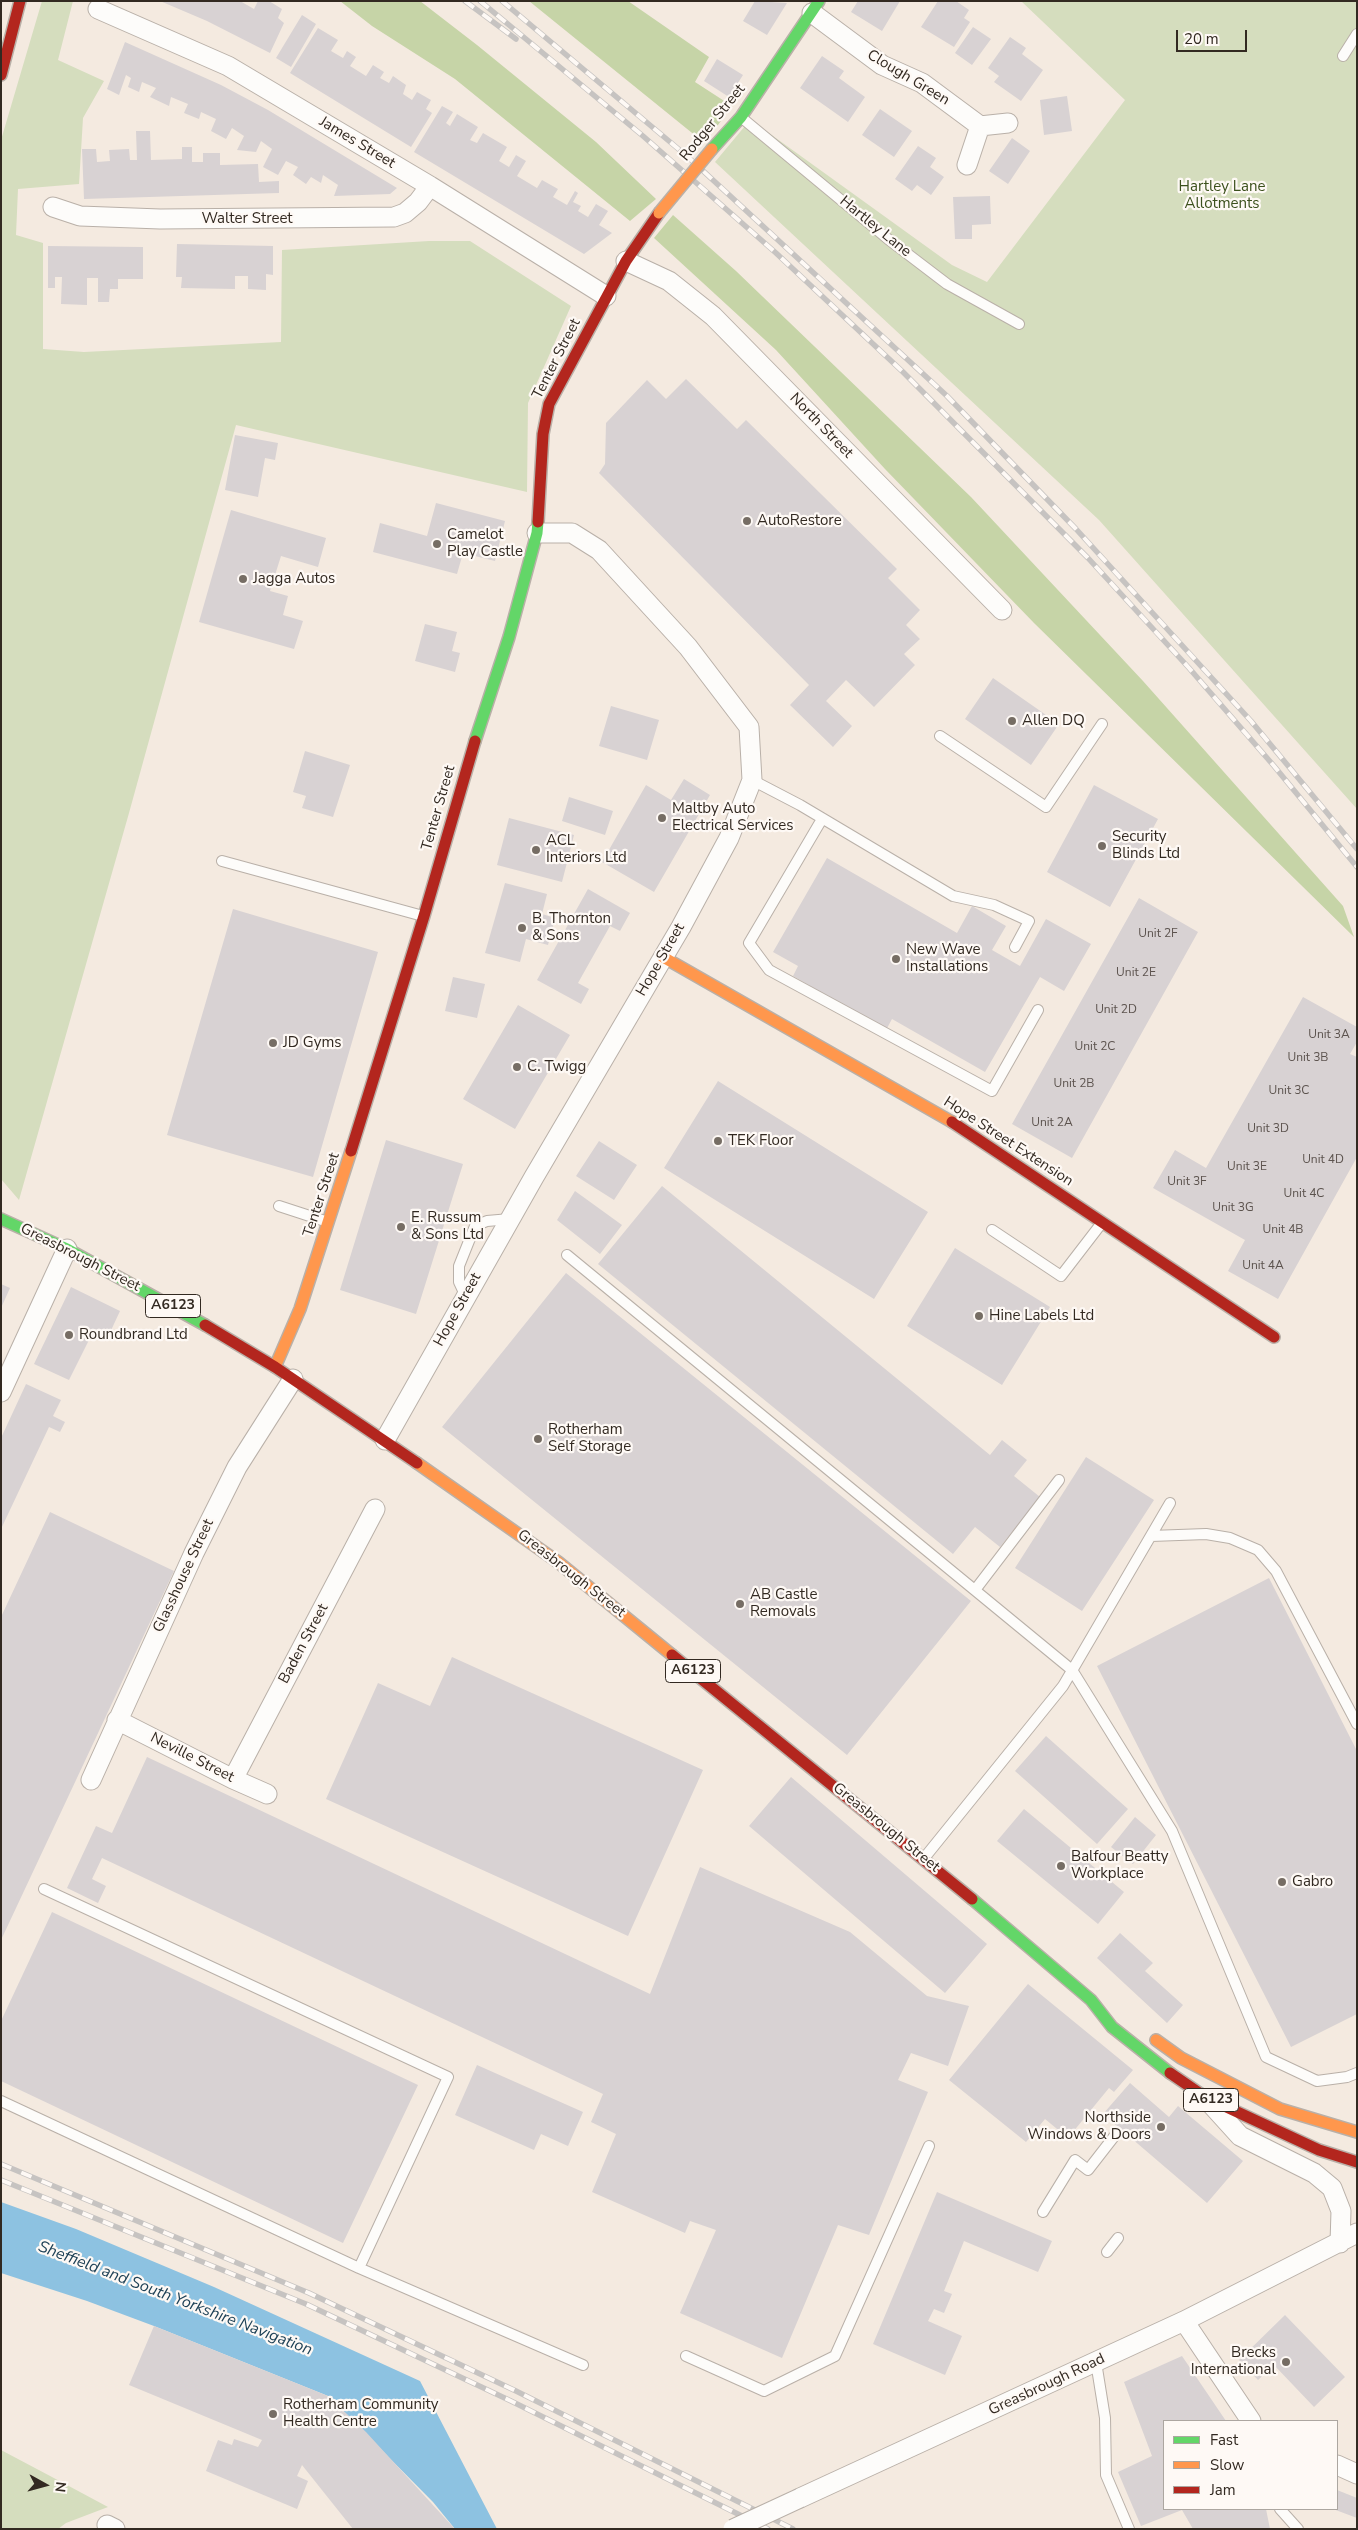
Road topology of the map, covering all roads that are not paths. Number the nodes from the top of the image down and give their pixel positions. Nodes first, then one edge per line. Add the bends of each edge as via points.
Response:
1 (20, 1) edge
2 (815, 7) edge
3 (98, 9) dead end
4 (1357, 34) edge
5 (1343, 56) dead end
6 (1, 74) edge
7 (741, 117) junction
8 (1008, 123) dead end
9 (980, 126) junction
10 (967, 165) dead end
11 (430, 186) junction
12 (53, 207) dead end
13 (626, 261) junction
14 (606, 296) junction
15 (1019, 324) dead end
16 (537, 533) junction
17 (1002, 610) dead end
18 (1102, 724) dead end
19 (940, 736) dead end
20 (752, 780) junction
21 (822, 819) junction
22 (222, 861) dead end
23 (424, 916) junction
24 (1015, 947) dead end
25 (663, 957) junction
26 (1038, 1010) dead end
27 (279, 1206) dead end
28 (1, 1219) edge
29 (510, 1219) junction
30 (329, 1222) junction
31 (1102, 1223) junction
32 (992, 1230) dead end
33 (67, 1249) junction
34 (567, 1255) dead end
35 (466, 1297) junction
36 (1274, 1337) dead end
37 (275, 1367) junction
38 (293, 1379) junction
39 (1, 1392) edge
40 (385, 1440) junction
41 (1059, 1480) dead end
42 (1170, 1503) dead end
43 (375, 1509) dead end
44 (1151, 1536) junction
45 (975, 1590) junction
46 (1072, 1670) junction
47 (118, 1720) junction
48 (1357, 1724) edge
49 (233, 1779) junction
50 (90, 1780) dead end
51 (267, 1794) dead end
52 (924, 1858) junction
53 (44, 1889) dead end
54 (1091, 2000) junction
55 (1116, 2012) dead end
56 (1145, 2032) dead end
57 (1357, 2073) edge
58 (1205, 2097) junction
59 (1, 2101) edge
60 (1299, 2115) junction
61 (1357, 2132) edge
62 (1116, 2134) dead end
63 (1322, 2135) dead end
64 (929, 2146) dead end
65 (1357, 2162) edge
66 (1043, 2212) dead end
67 (1357, 2233) edge
68 (1118, 2238) dead end
69 (1340, 2243) junction
70 (1107, 2252) dead end
71 (359, 2268) junction
72 (1184, 2321) junction
73 (686, 2356) dead end
74 (1096, 2362) junction
75 (582, 2365) dead end
76 (1250, 2420) edge
77 (1338, 2465) edge
78 (1357, 2474) edge
79 (1281, 2510) edge
80 (733, 2529) edge
81 (1130, 2529) edge
82 (1298, 2529) edge

1 - 6 street
2 - 7 street, Rodger Street
2 - 9 street, Clough Green via 882,65 922,83
3 - 11 street, James Street via 228,66
4 - 5 lane
7 - 13 street, Rodger Street, bridge via 659,213
7 - 15 lane, Hartley Lane via 947,284
8 - 9 street
9 - 10 street
11 - 12 street, Walter Street via 418,202 394,218 160,219 80,216
11 - 14 street, James Street
13 - 14 street, Tenter Street
13 - 17 street, North Street via 669,281 713,316
14 - 16 street, Tenter Street via 549,404 543,434
16 - 20 street, Hope Street via 572,533 599,550 688,647 749,727
16 - 23 street, Tenter Street via 509,637 463,778
18 - 19 lane via 1046,807
20 - 21 lane
20 - 25 street, Hope Street via 729,838
21 - 24 lane via 953,896 994,905 1030,922
21 - 26 lane via 749,943 769,970 992,1091
22 - 23 lane
23 - 30 street, Tenter Street
25 - 29 street, Hope Street
25 - 31 street, Hope Street Extension via 972,1133
27 - 30 lane
28 - 33 street, Greasbrough Street / A6123
29 - 35 street, Hope Street
29 - 35 lane via 487,1221 475,1226 459,1266 459,1282
30 - 37 street, Tenter Street via 300,1309
31 - 32 lane via 1061,1276
31 - 36 street, Hope Street Extension
33 - 37 street, Greasbrough Street / A6123 via 182,1311
33 - 39 street
34 - 45 lane
35 - 40 street, Hope Street
37 - 38 street, Greasbrough Street / A6123
38 - 40 street, Greasbrough Street / A6123
38 - 47 street, Glasshouse Street via 237,1467
40 - 52 street, Greasbrough Street / A6123 via 558,1562
41 - 45 lane
42 - 44 lane
43 - 49 street, Baden Street
44 - 46 lane
44 - 48 lane via 1206,1534 1230,1538 1258,1550 1276,1570
45 - 46 lane
46 - 52 lane via 1063,1686
46 - 57 lane via 1172,1831 1266,2057 1317,2081
47 - 49 street, Neville Street
47 - 50 street, Glasshouse Street
49 - 51 street, Neville Street
52 - 54 street, Greasbrough Street / A6123
53 - 71 lane via 448,2078
54 - 55 street, Greasbrough Street / A6123
54 - 58 street, Greasbrough Street / A6123 via 1112,2027
56 - 60 street, A6123 via 1181,2058 1280,2109
58 - 65 street, Greasbrough Street / A6123 via 1319,2150
58 - 69 street, Greasbrough Street via 1240,2136 1314,2173 1332,2188 1341,2211
59 - 71 lane
60 - 61 street, A6123
60 - 63 street, A6123
62 - 66 lane via 1088,2170 1075,2160
64 - 73 lane via 835,2356 764,2391
67 - 69 street, Greasbrough Road
68 - 70 lane
69 - 72 street, Greasbrough Road
71 - 75 lane
72 - 74 street, Greasbrough Road
72 - 76 street
74 - 80 street, Greasbrough Road, bridge
74 - 81 lane via 1105,2418 1106,2475
77 - 78 street
79 - 82 lane

